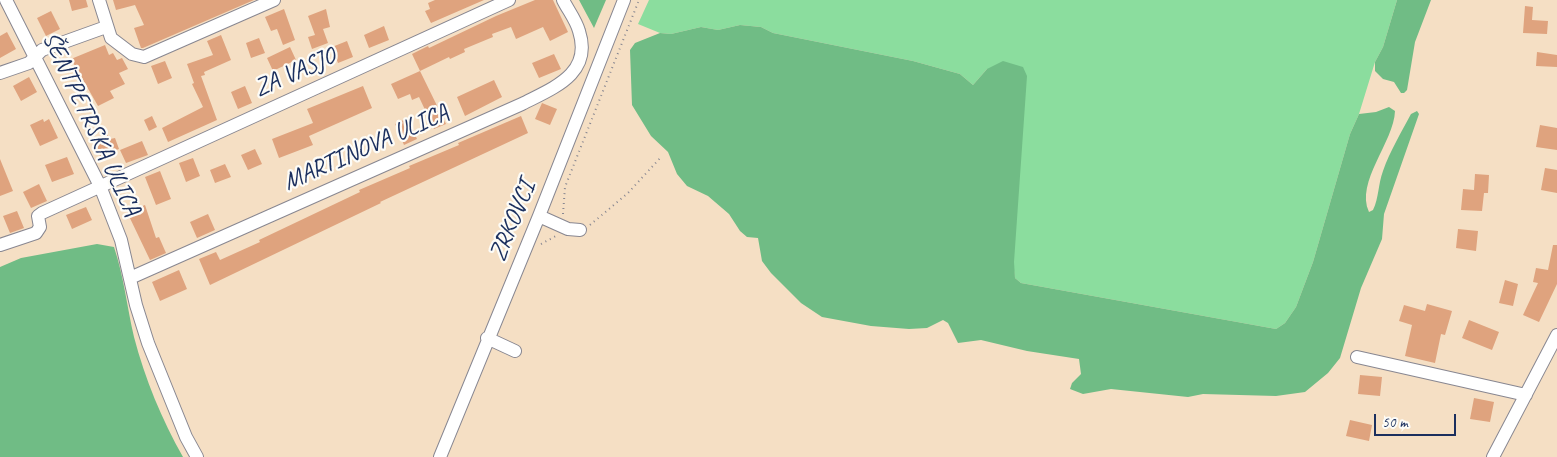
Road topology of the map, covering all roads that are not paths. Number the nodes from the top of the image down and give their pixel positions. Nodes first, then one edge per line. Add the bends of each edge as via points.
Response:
1 (6, 0) edge
2 (99, 0) edge
3 (274, 0) edge
4 (509, 0) edge
5 (563, 0) edge
6 (624, 0) edge
7 (106, 27) junction
8 (35, 58) junction
9 (0, 73) edge
10 (100, 186) junction
11 (539, 216) junction
12 (580, 230) road end
13 (0, 246) edge
14 (130, 278) junction
15 (1557, 335) edge
16 (487, 338) junction
17 (515, 351) dead end
18 (1357, 357) dead end
19 (1526, 395) junction
20 (197, 457) edge
21 (440, 457) edge
22 (1493, 457) edge

1 - 8 street, ŠENTPETRSKA ULICA
2 - 7 street
3 - 7 street via 144,58 116,43
4 - 10 street, ZA VASJO
5 - 14 street, MARTINOVA ULICA via 579,28 583,44 579,62 569,78 522,104
6 - 11 street, ZRKOVCI
7 - 8 street via 42,50
8 - 9 street
8 - 10 street, ŠENTPETRSKA ULICA
10 - 13 street, ZA VASJO via 38,216 40,227 36,233
10 - 14 street, ŠENTPETRSKA ULICA
11 - 12 street via 568,230
11 - 16 street, ZRKOVCI
14 - 20 street, ŠENTPETRSKA ULICA via 138,312 164,384
15 - 19 street
16 - 17 street
16 - 21 street, ZRKOVCI
18 - 19 street
19 - 22 street

